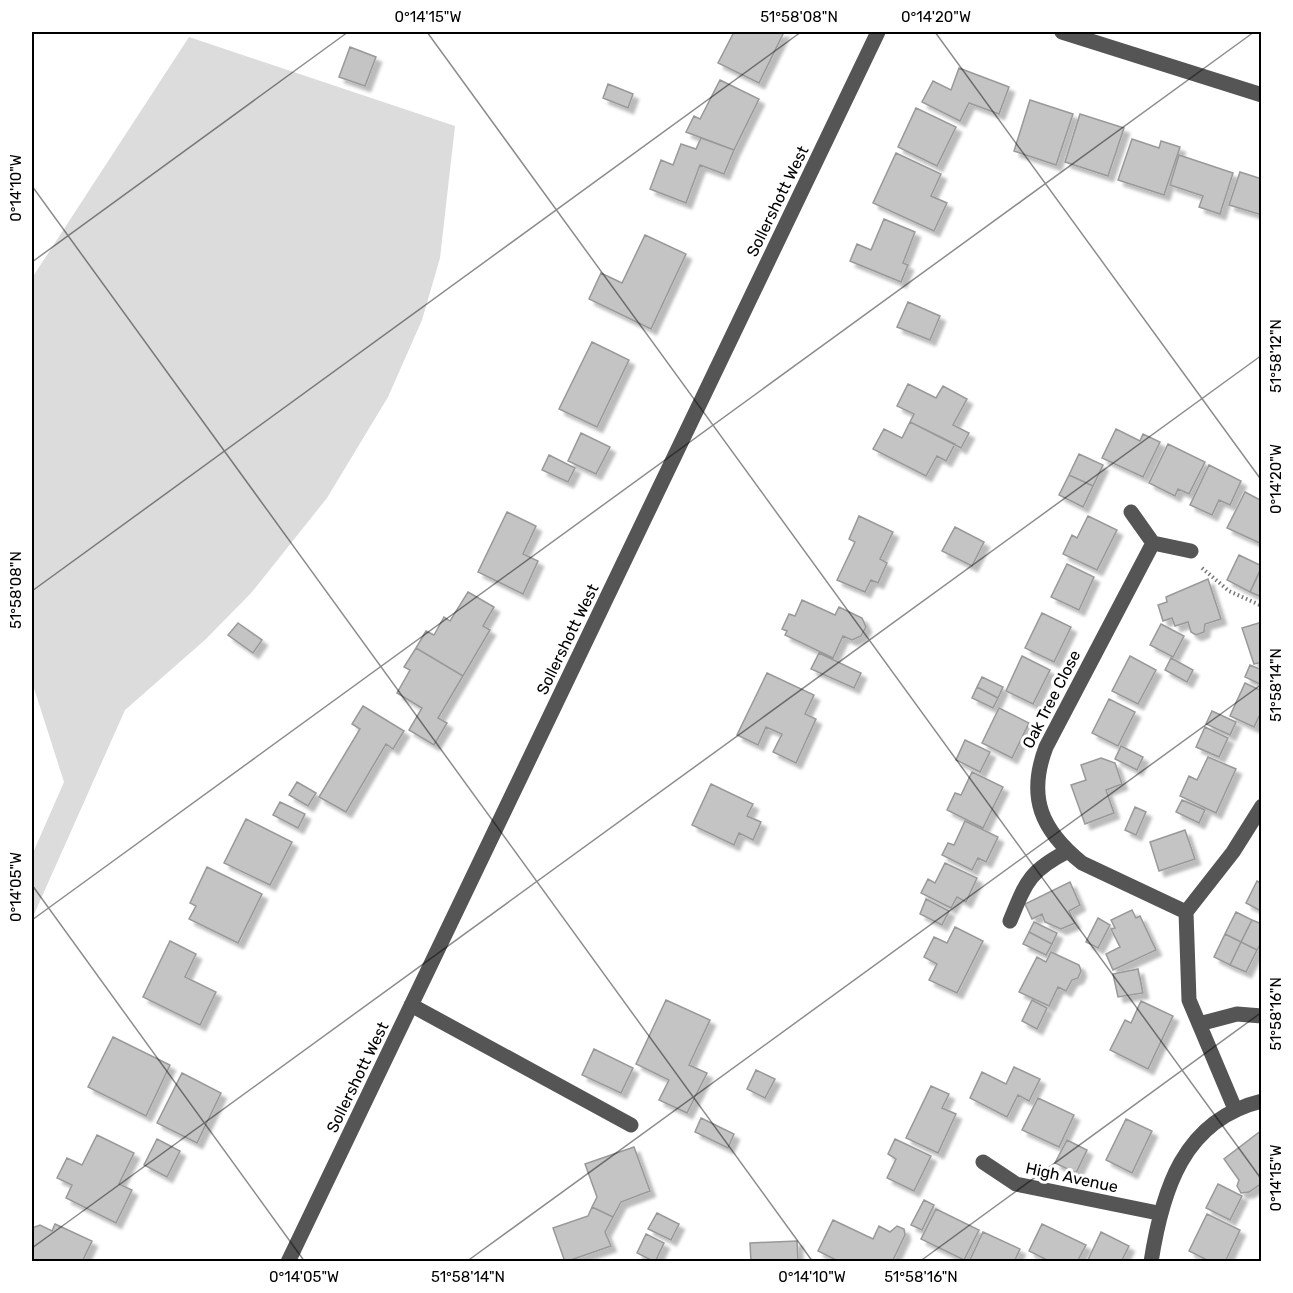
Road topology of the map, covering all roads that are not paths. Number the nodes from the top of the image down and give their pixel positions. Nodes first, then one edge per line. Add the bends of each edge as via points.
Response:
1 (878, 32) edge
2 (1062, 32) edge
3 (1262, 95) edge
4 (1131, 512) dead end
5 (1153, 543) junction
6 (1191, 551) road end
7 (1262, 806) edge
8 (1068, 851) junction
9 (1186, 912) junction
10 (1010, 921) dead end
11 (411, 1005) junction
12 (1262, 1016) edge
13 (1199, 1024) junction
14 (1262, 1101) edge
15 (1235, 1109) junction
16 (631, 1125) dead end
17 (983, 1162) dead end
18 (1158, 1214) junction
19 (288, 1262) edge
20 (1150, 1262) edge

1 - 11 street, Sollershott West
2 - 3 street
4 - 5 street
5 - 6 street
5 - 8 street, Oak Tree Close via 1039,766 1039,805 1046,822
7 - 9 street via 1233,852
8 - 9 street, Oak Tree Close via 1092,868
8 - 10 street via 1046,862 1028,879
9 - 13 street via 1189,1000
11 - 16 street
11 - 19 street, Sollershott West
12 - 13 street via 1237,1014
13 - 15 street
14 - 15 street
15 - 18 street via 1194,1143 1178,1166
17 - 18 street, High Avenue via 1016,1184
18 - 20 street

